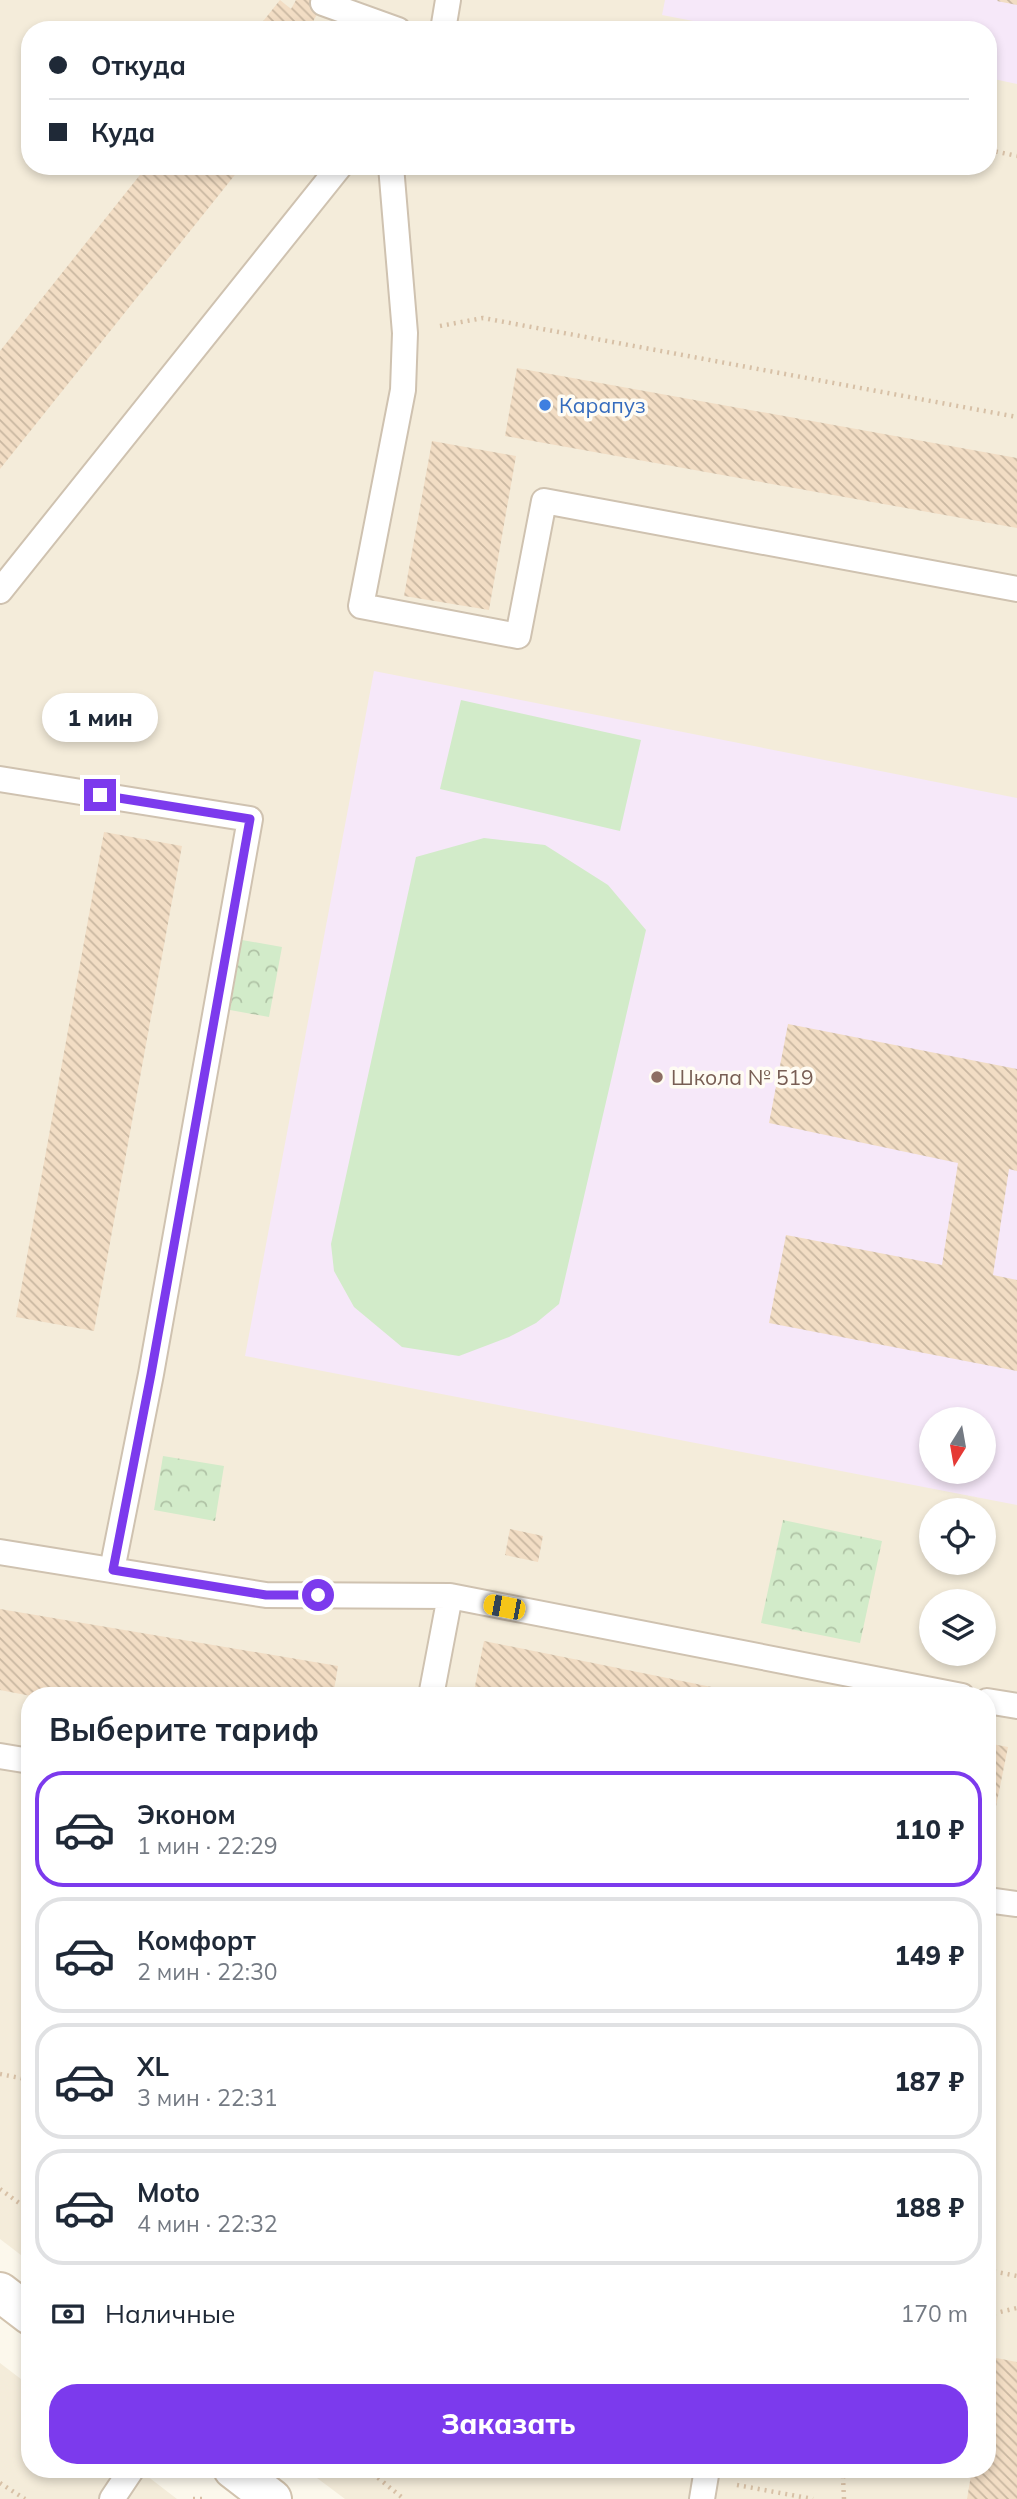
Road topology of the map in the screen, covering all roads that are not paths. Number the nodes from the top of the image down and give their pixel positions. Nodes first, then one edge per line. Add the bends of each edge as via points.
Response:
1 (448, 0) edge
2 (323, 3) dead end
3 (373, 21) edge
4 (444, 21) edge
5 (333, 175) edge
6 (392, 175) edge
7 (1017, 589) edge
8 (0, 591) edge
9 (0, 779) edge
10 (0, 1552) edge
11 (113, 1570) junction
12 (450, 1596) junction
13 (433, 1687) edge
14 (916, 1687) edge
15 (996, 1702) edge
16 (1017, 1706) edge
17 (0, 1756) edge
18 (21, 1760) edge
19 (996, 1901) edge
20 (1017, 1904) edge
21 (0, 2292) edge
22 (21, 2308) edge
23 (126, 2478) edge
24 (245, 2478) edge
25 (706, 2478) edge
26 (113, 2499) edge
27 (272, 2499) edge
28 (702, 2499) edge

1 - 4 lane
2 - 3 lane
5 - 8 lane
6 - 7 lane via 405,333 403,390 361,606 518,636 544,501
9 - 11 lane via 250,819
10 - 11 lane
11 - 12 lane via 266,1595
12 - 13 lane
12 - 14 lane
15 - 16 lane
17 - 18 lane
19 - 20 lane
21 - 22 main road
23 - 26 lane
24 - 27 main road
25 - 28 lane

